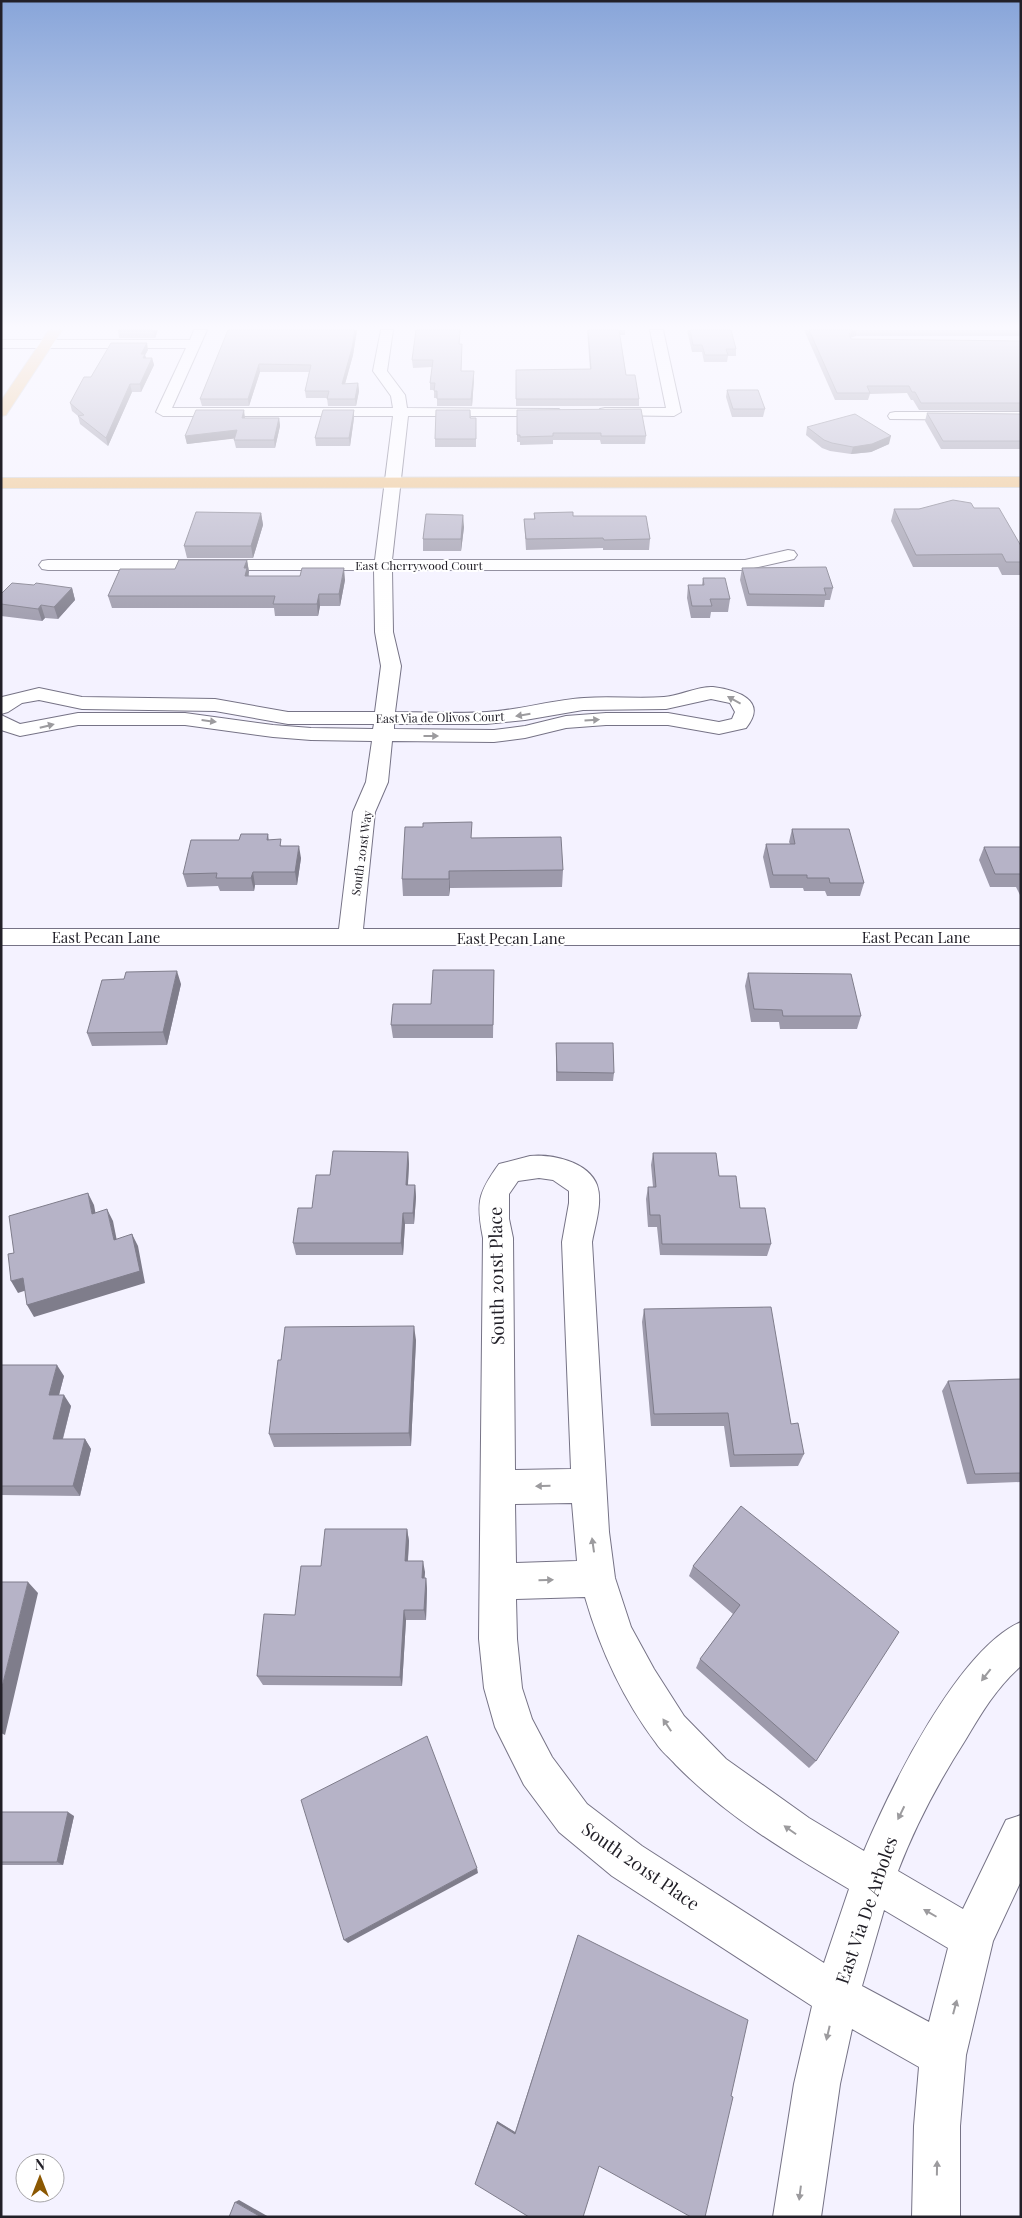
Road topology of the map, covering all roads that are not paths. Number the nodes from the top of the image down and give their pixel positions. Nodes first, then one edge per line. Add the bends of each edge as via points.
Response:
1 (399, 434) edge
2 (1021, 482) edge
3 (1, 483) edge
4 (393, 483) junction
5 (788, 555) dead end
6 (48, 565) dead end
7 (383, 565) junction
8 (1, 708) edge
9 (115, 711) junction
10 (561, 715) junction
11 (1, 721) edge
12 (384, 727) junction
13 (1, 937) edge
14 (1021, 937) edge
15 (350, 938) junction
16 (588, 1486) junction
17 (498, 1487) junction
18 (597, 1578) junction
19 (498, 1582) junction
20 (1021, 1641) edge
21 (1021, 1835) edge
22 (873, 1880) junction
23 (972, 1938) junction
24 (836, 1996) junction
25 (943, 2055) junction
26 (797, 2217) edge
27 (936, 2217) edge

1 - 4 street, South 201st Way
2 - 4 main road
3 - 4 main road
4 - 7 street, South 201st Way
5 - 7 street, East Cherrywood Court via 745,565
6 - 7 street, East Cherrywood Court
7 - 12 street, South 201st Way via 384,632 391,666
8 - 9 street, East Via de Olivos Court via 17,698 39,694
11 -> 9 street, East Via de Olivos Court via 12,728 32,730
9 - 12 street, East Via de Olivos Court via 285,725
10 -> 10 street, East Via de Olivos Court via 668,719 719,728 739,724 745,712 737,699 711,693 666,703 583,704
10 - 12 street, East Via de Olivos Court
12 - 15 street, South 201st Way via 377,782 364,812
13 - 15 street, East Pecan Lane
14 - 15 street, East Pecan Lane
16 -> 17 street
16 - 17 street, South 201st Place via 576,1242 584,1203 583,1186 572,1175 548,1166 538,1166 509,1172 495,1192 494,1220 498,1238
18 -> 16 street, South 201st Place
17 - 19 street, South 201st Place
19 -> 18 street
22 -> 18 street, South 201st Place via 794,1833 712,1773 670,1730 615,1636
19 - 24 street, South 201st Place via 498,1639 503,1688 513,1719 538,1771 573,1818 627,1860
20 -> 22 street, East Via De Arboles via 988,1671 922,1770
21 - 23 street
23 -> 22 street, South 201st Place
22 - 24 street, East Via De Arboles
25 -> 23 street
24 - 25 street, South 201st Place
24 -> 26 street, East Via De Arboles via 810,2120
27 -> 25 street via 937,2126

